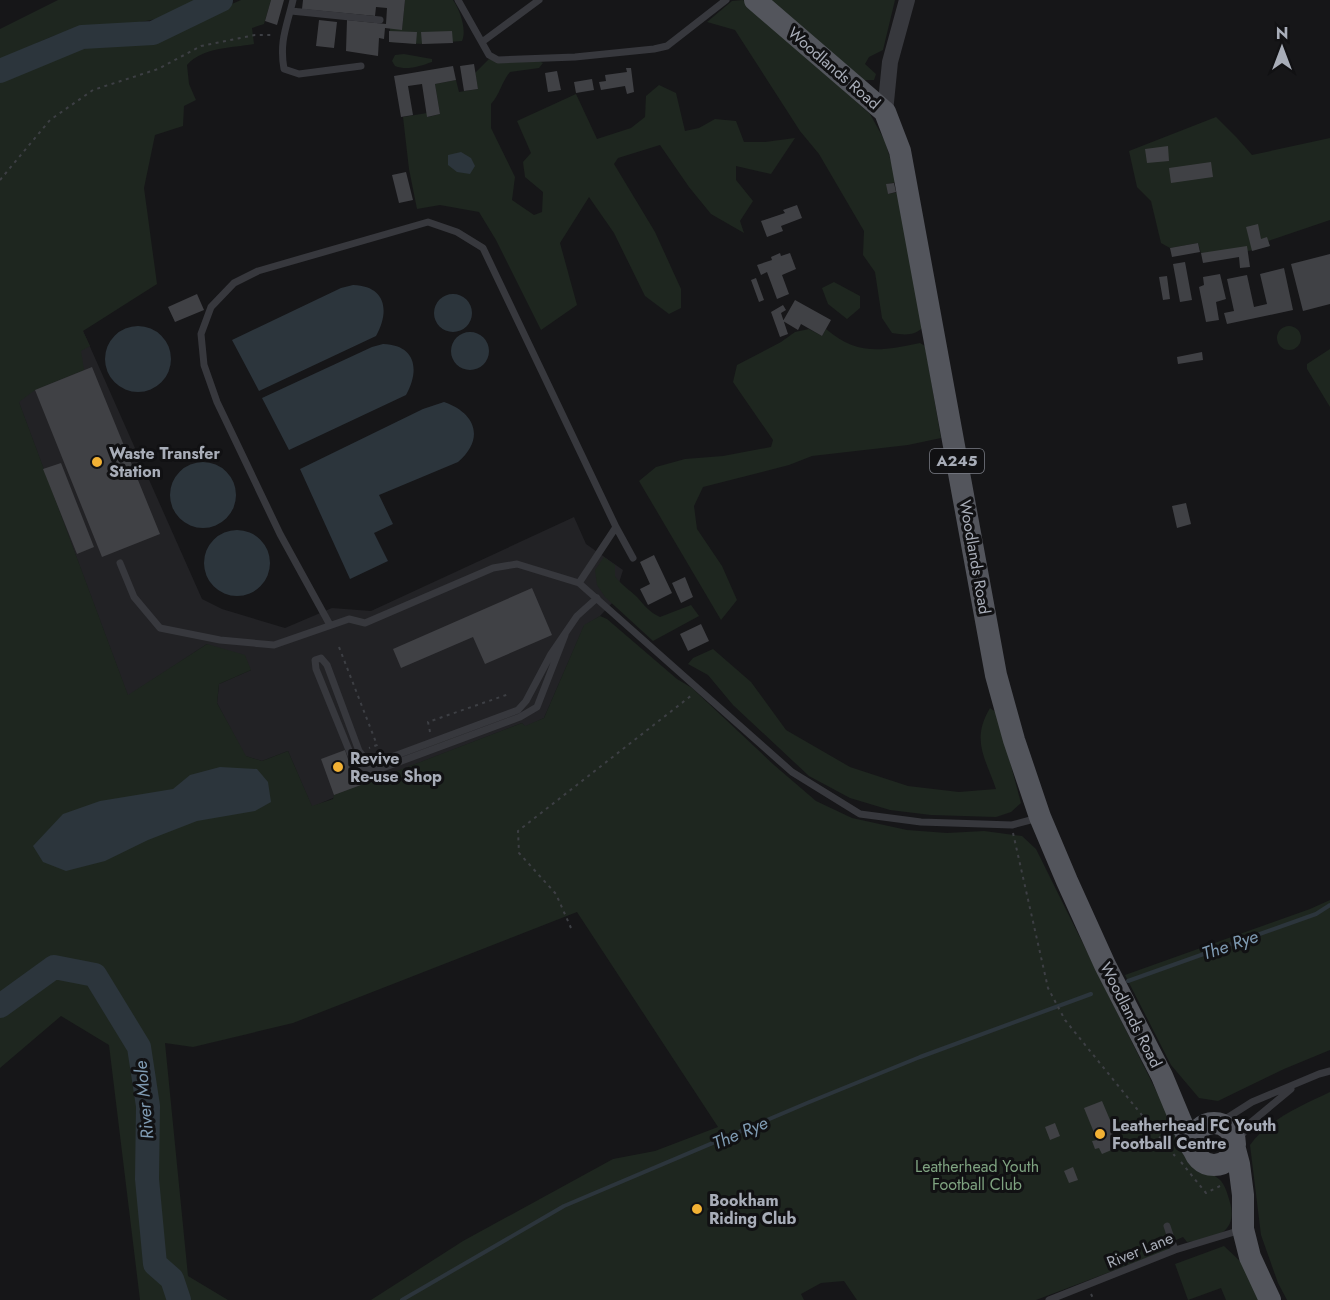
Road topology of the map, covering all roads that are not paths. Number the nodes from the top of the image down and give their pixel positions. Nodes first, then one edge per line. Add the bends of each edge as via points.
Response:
1 (293, 0) edge
2 (458, 0) edge
3 (539, 0) edge
4 (726, 0) edge
5 (755, 0) edge
6 (907, 0) edge
7 (291, 11) junction
8 (380, 20) dead end
9 (482, 42) junction
10 (361, 66) dead end
11 (885, 112) junction
12 (616, 527) junction
13 (633, 558) dead end
14 (120, 563) dead end
15 (579, 583) junction
16 (597, 598) junction
17 (330, 625) junction
18 (565, 635) junction
19 (526, 701) junction
20 (532, 710) junction
21 (1040, 817) junction
22 (1330, 1071) edge
23 (1162, 1076) junction
24 (1296, 1085) junction
25 (1214, 1123) junction
26 (1235, 1146) junction
27 (1192, 1149) junction
28 (1210, 1164) junction
29 (1242, 1225) junction
30 (1167, 1226) dead end
31 (1175, 1250) junction
32 (1049, 1300) edge
33 (1270, 1300) edge

1 - 7 lane
2 - 9 lane
3 - 9 lane
4 - 9 lane via 667,46 654,49 498,60 489,55
5 - 11 main road, Woodlands Road / A245
6 - 11 street via 890,62
7 - 8 lane
7 - 10 lane via 282,36 284,69 299,74
11 - 21 main road, Woodlands Road / A245 via 904,172 996,675
12 - 13 lane
12 - 15 lane
12 - 17 lane via 483,248 458,232 429,222 258,271 234,283 211,307 201,334 204,365 217,402 275,524
14 - 17 lane via 134,597 160,628 220,640 274,645
15 - 16 lane
15 - 17 lane via 517,564 493,568 365,623 348,619
16 - 18 lane via 577,616
16 - 21 lane via 792,772 860,814 921,822 1012,825
18 - 19 lane via 550,654
18 - 20 lane via 537,707
19 - 20 lane via 525,709
19 - 20 lane via 518,710 378,762 366,760 359,751 327,665 321,658 315,660 354,760 368,769 380,769
21 - 23 main road, Woodlands Road / A245 via 1106,965
22 - 24 lane
23 - 25 main road, Woodlands Road / A245 via 1198,1114
23 - 27 main road, Woodlands Road / A245
24 - 25 lane via 1252,1102
24 - 26 lane via 1249,1124
25 - 26 main road via 1231,1130
25 - 27 main road via 1194,1134
26 - 28 main road via 1233,1155 1223,1163
26 - 29 main road via 1243,1195
27 - 28 main road via 1198,1160
28 - 29 main road via 1234,1199
29 - 31 lane, River Lane
29 - 33 main road via 1250,1257
30 - 31 lane
31 - 32 lane, River Lane

